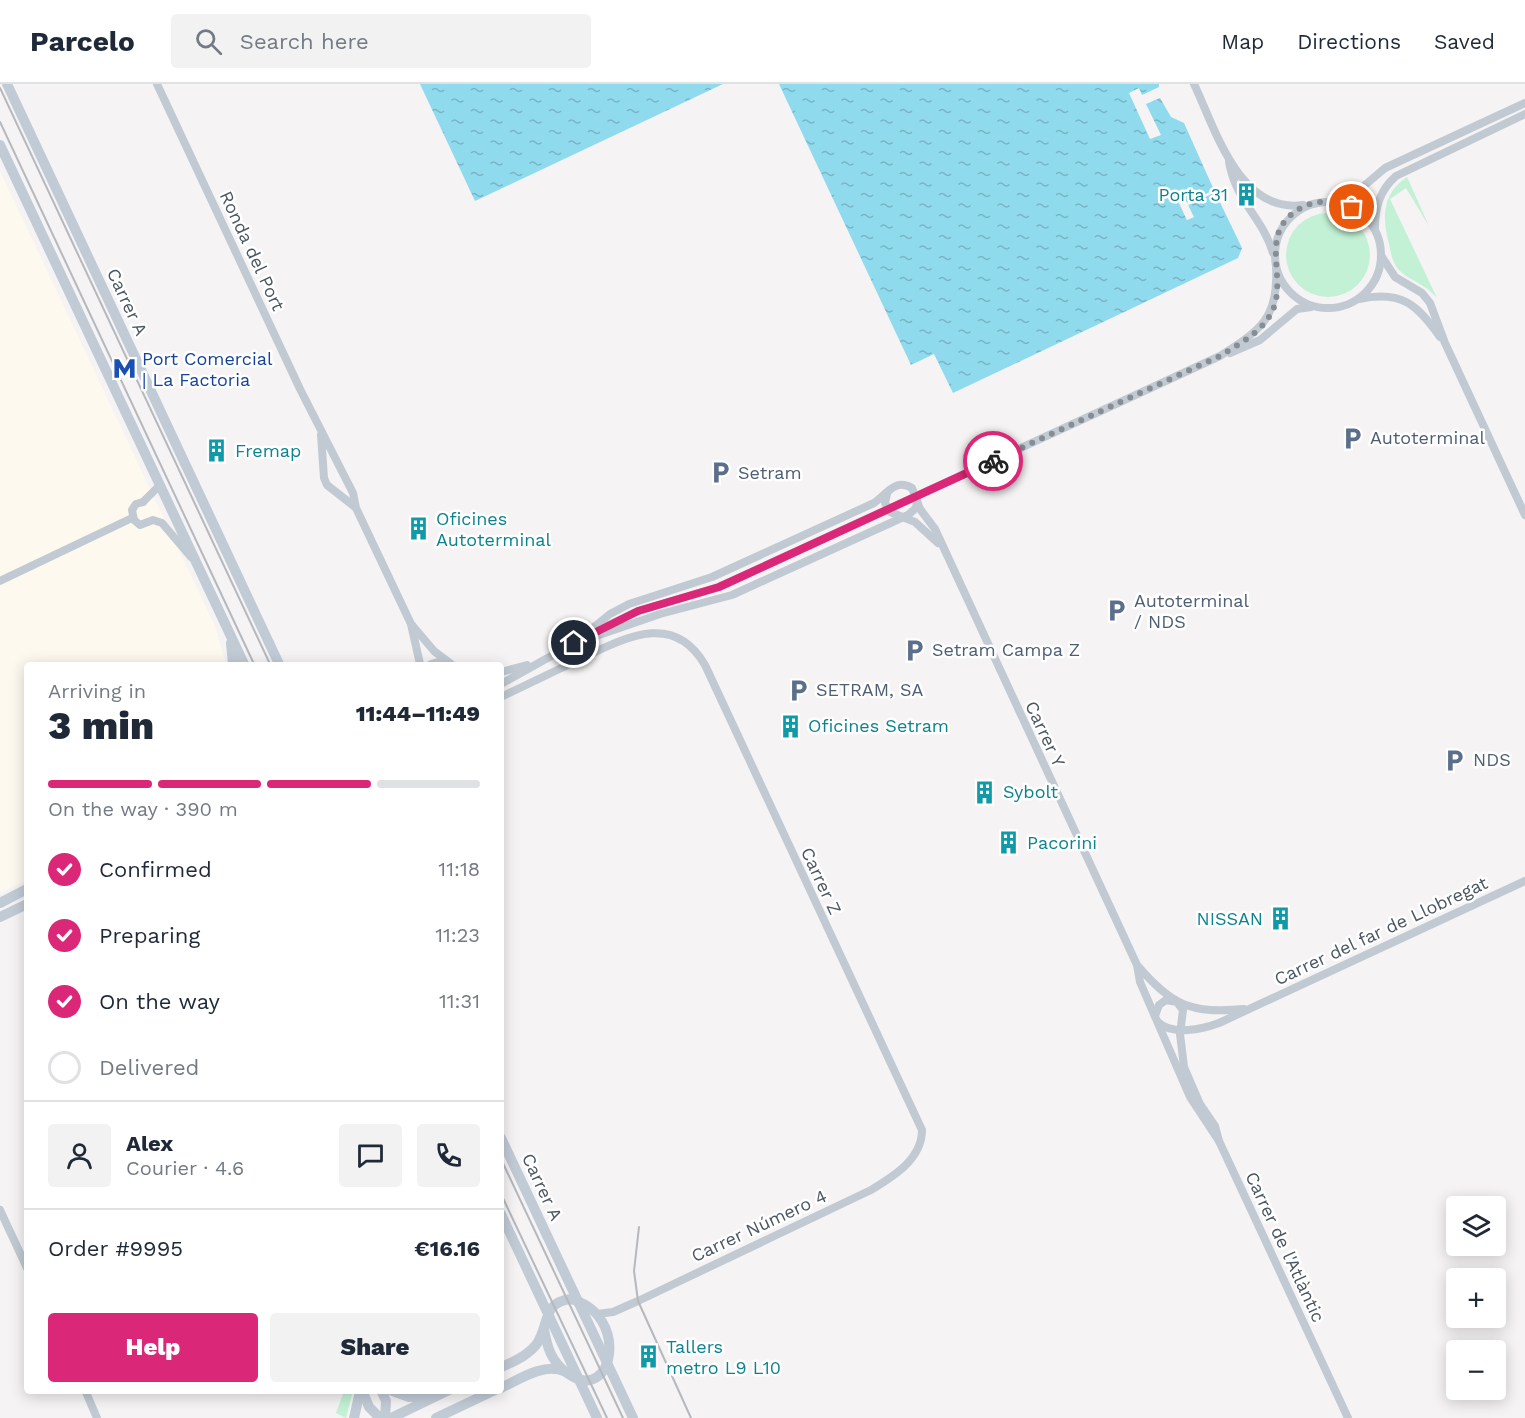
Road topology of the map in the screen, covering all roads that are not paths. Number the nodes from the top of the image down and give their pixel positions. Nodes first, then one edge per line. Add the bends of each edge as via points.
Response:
1 (7, 84) edge
2 (157, 84) edge
3 (1194, 84) edge
4 (1525, 103) edge
5 (1525, 114) edge
6 (0, 145) edge
7 (1228, 158) junction
8 (1330, 201) junction
9 (1309, 204) junction
10 (1375, 230) junction
11 (1380, 253) junction
12 (1275, 257) junction
13 (1276, 268) junction
14 (1359, 299) junction
15 (1314, 307) junction
16 (1445, 343) junction
17 (1220, 356) junction
18 (320, 431) junction
19 (159, 486) junction
20 (888, 490) junction
21 (917, 500) junction
22 (356, 508) junction
23 (1525, 515) edge
24 (902, 517) junction
25 (132, 518) junction
26 (941, 548) junction
27 (196, 563) junction
28 (0, 581) edge
29 (411, 624) junction
30 (231, 637) junction
31 (574, 643) junction
32 (233, 662) edge
33 (243, 662) edge
34 (278, 662) edge
35 (420, 662) edge
36 (448, 662) edge
37 (534, 663) junction
38 (504, 671) edge
39 (504, 682) edge
40 (504, 696) edge
41 (1525, 881) edge
42 (24, 891) edge
43 (0, 903) edge
44 (24, 905) edge
45 (0, 917) edge
46 (1137, 965) junction
47 (1177, 1002) junction
48 (1251, 1009) junction
49 (1156, 1019) junction
50 (1182, 1020) junction
51 (1168, 1028) junction
52 (1180, 1029) junction
53 (1219, 1141) junction
54 (921, 1143) joint
55 (504, 1144) edge
56 (0, 1210) edge
57 (504, 1220) edge
58 (24, 1262) edge
59 (577, 1301) junction
60 (548, 1312) junction
61 (597, 1314) junction
62 (544, 1329) junction
63 (607, 1364) junction
64 (504, 1365) edge
65 (565, 1371) junction
66 (578, 1379) junction
67 (504, 1387) edge
68 (87, 1394) edge
69 (360, 1394) edge
70 (363, 1394) edge
71 (383, 1394) edge
72 (401, 1394) edge
73 (442, 1394) edge
74 (487, 1394) edge
75 (438, 1396) junction
76 (98, 1418) edge
77 (354, 1418) edge
78 (380, 1418) edge
79 (386, 1418) edge
80 (391, 1418) edge
81 (436, 1418) edge
82 (597, 1418) edge
83 (633, 1418) edge
84 (1348, 1418) edge

1 - 34 main road, Carrer A
2 - 18 street, Ronda del Port
3 - 7 street
4 - 8 street via 1385,168 1350,196
5 - 10 street via 1396,176 1378,201
6 - 19 main road
7 - 9 street via 1266,199 1294,207
7 - 12 street via 1233,184 1266,235
8 - 9 street
8 - 10 street via 1352,207
9 - 12 street via 1283,226 1277,236
10 - 11 street
11 - 14 street via 1376,278
11 - 16 street via 1395,277 1427,298
12 - 13 street
13 - 15 street via 1288,290
13 - 17 street via 1276,296 1268,318 1252,336
14 - 15 street via 1339,308
14 - 16 street via 1386,296 1403,300 1426,316
15 - 17 street via 1297,309 1253,344
16 - 23 street
17 - 31 street via 740,578 638,611
18 - 22 street, Ronda del Port via 342,468
18 - 22 street, Ronda del Port via 327,485
19 - 25 street via 134,507
19 - 27 main road
20 - 21 street via 904,484 915,491
20 - 24 street via 887,508
20 - 31 street via 874,503 712,577 617,609
21 - 24 street via 914,511
21 - 26 street via 935,529
22 - 29 street, Ronda del Port
24 - 26 street via 923,527
24 - 31 street via 732,595
25 - 27 street via 140,525 153,520 162,523
25 - 28 street
26 - 46 street, Carrer Y
27 - 30 main road
29 - 35 street
29 - 36 street
30 - 32 main road
30 - 33 main road
31 - 37 street
37 - 38 street
37 - 39 street
40 - 54 street, Carrer Z via 634,635 654,633 680,639 696,651 920,1125
41 - 48 street, Carrer del far de Llobregat
42 - 43 main road
44 - 45 main road
46 - 47 street via 1157,988
46 - 49 street
47 - 48 street via 1209,1012
47 - 49 street via 1163,1002 1156,1008
47 - 50 street via 1183,1010
48 - 52 street, Carrer del far de Llobregat via 1213,1025
49 - 51 street
49 - 53 street via 1196,1108
50 - 51 street via 1175,1028
50 - 52 street, Carrer de l'Atlàntic
51 - 52 street
52 - 53 street, Carrer de l'Atlàntic via 1184,1067
53 - 84 street, Carrer de l'Atlàntic
54 - 61 street, Carrer Número 4 via 907,1163 871,1190 638,1301
55 - 59 main road, Carrer A
56 - 58 street
57 - 60 main road
59 - 60 main road via 562,1300
59 - 61 main road
59 - 63 main road
60 - 62 main road
60 - 66 main road
61 - 63 main road via 608,1332
62 - 64 main road via 530,1352
62 - 65 main road via 549,1352
63 - 66 main road via 596,1378
63 - 83 main road
65 - 66 main road
65 - 67 main road via 541,1370
66 - 82 main road
68 - 76 street
69 - 77 main road
70 - 78 main road
71 - 79 main road
72 - 75 main road
73 - 75 main road
74 - 81 main road
75 - 80 main road

